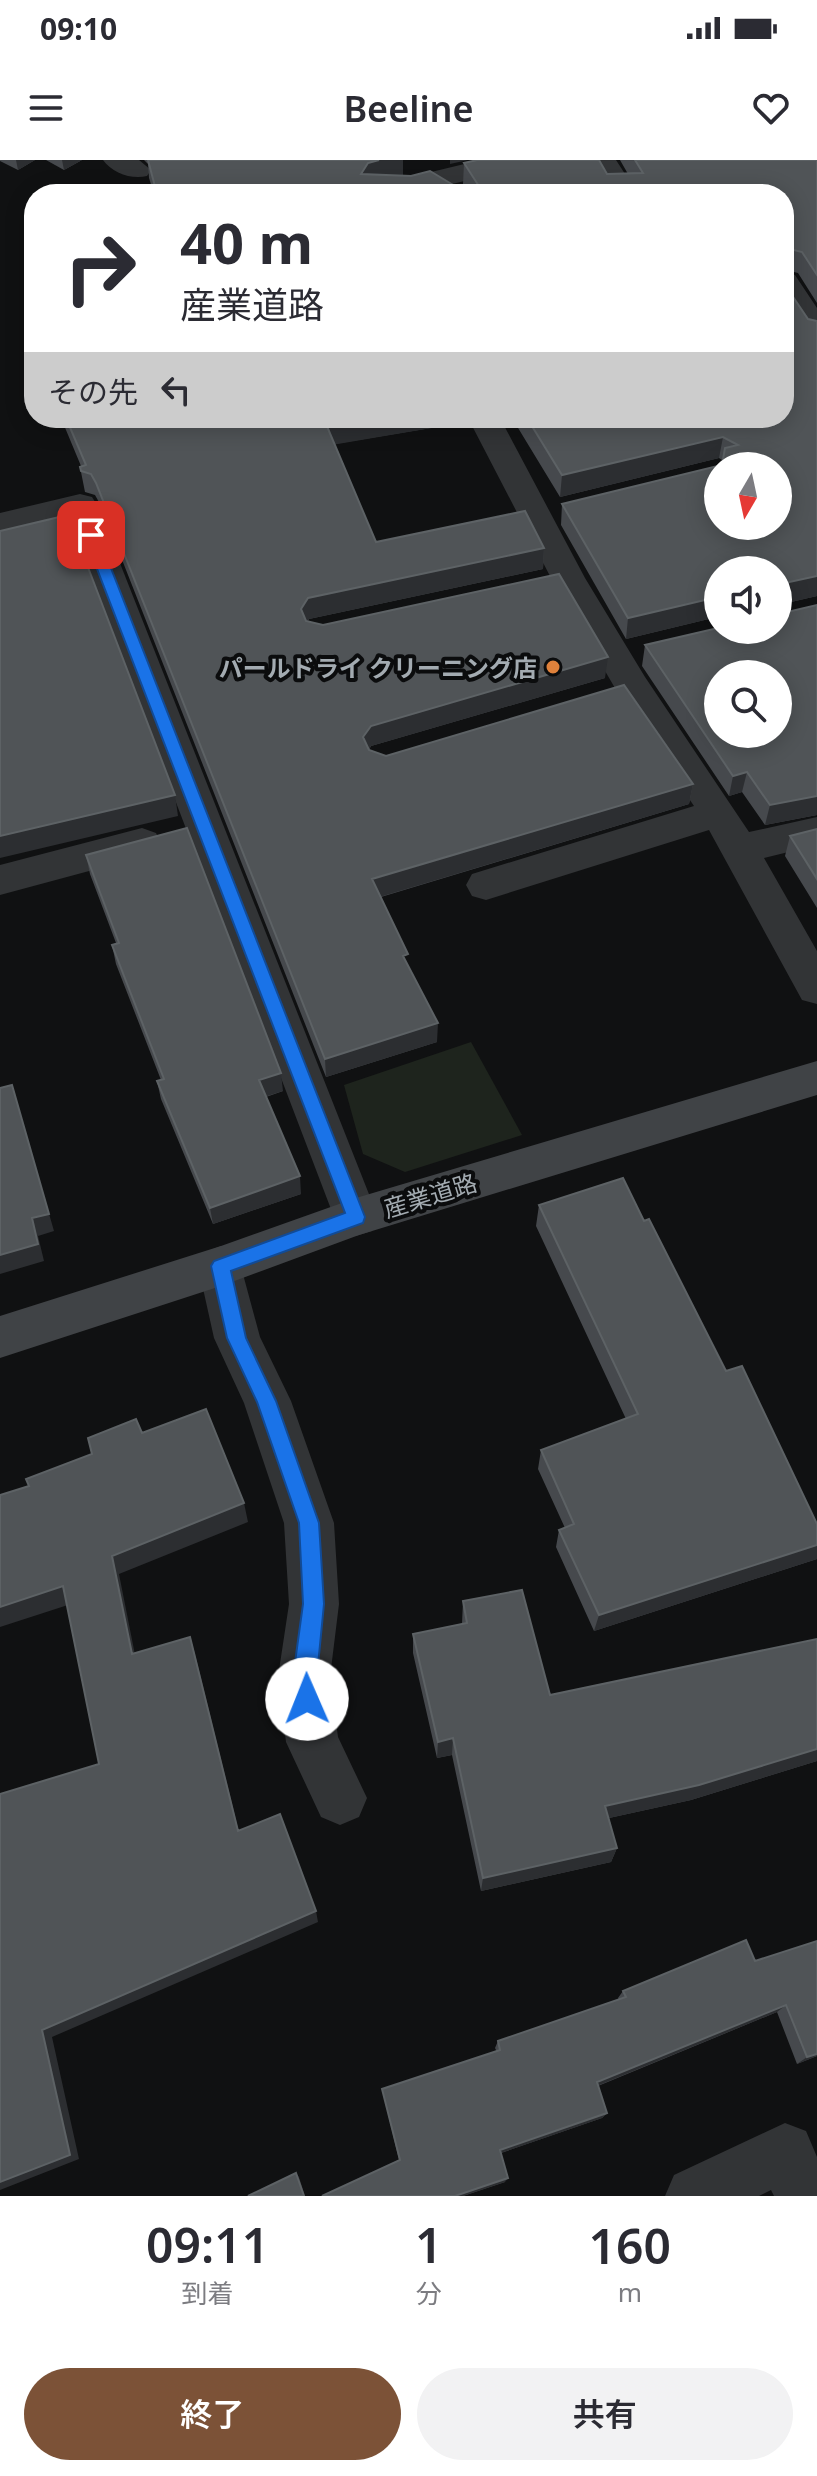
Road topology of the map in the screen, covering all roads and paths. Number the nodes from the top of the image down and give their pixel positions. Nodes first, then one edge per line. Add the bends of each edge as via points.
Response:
1 (517, 160) edge
2 (602, 160) edge
3 (388, 184) edge
4 (617, 184) edge
5 (794, 296) edge
6 (817, 332) edge
7 (491, 428) edge
8 (0, 524) edge
9 (719, 813) junction
10 (207, 826) junction
11 (817, 831) edge
12 (740, 849) junction
13 (0, 880) edge
14 (486, 885) dead end
15 (817, 988) edge
16 (817, 1078) edge
17 (356, 1217) junction
18 (221, 1266) junction
19 (0, 1337) edge
20 (340, 1798) dead end
21 (695, 2196) edge
22 (804, 2196) edge

1 - 3 street
2 - 4 street
5 - 6 street
7 - 9 street via 549,513 553,582 625,672
8 - 10 street via 80,505
9 - 12 street
9 - 14 street
10 - 13 street
10 - 17 street
11 - 12 street
12 - 15 street
16 - 17 street, 産業道路
17 - 18 street, 産業道路
18 - 19 street, 産業道路
18 - 20 street via 237,1338 267,1401 309,1523 314,1604 304,1677 312,1742
21 - 22 street via 785,2152

